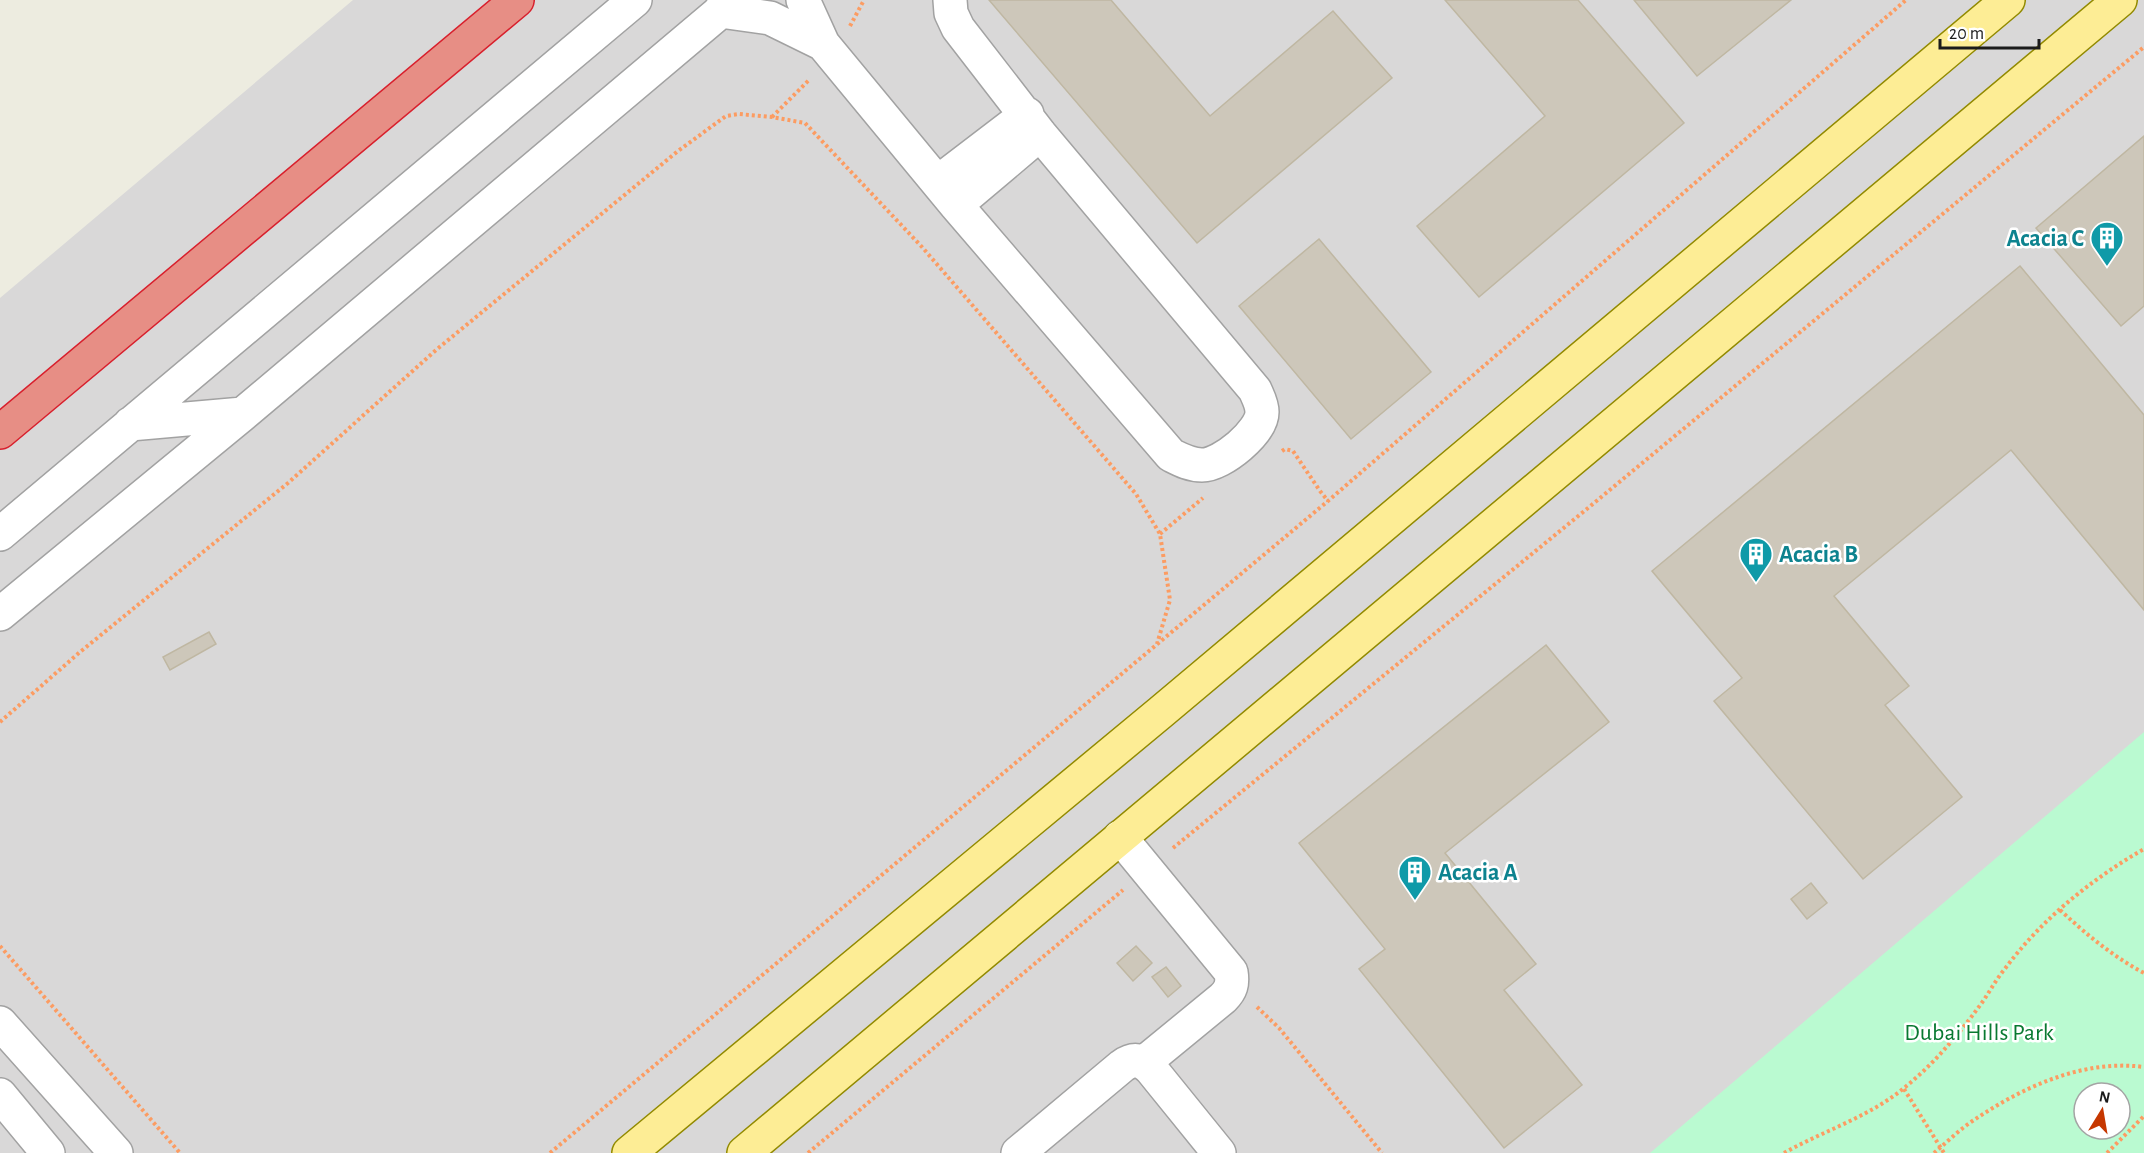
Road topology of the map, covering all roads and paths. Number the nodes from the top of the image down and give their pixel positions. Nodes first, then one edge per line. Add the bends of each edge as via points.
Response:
1 (517, 0) edge
2 (635, 0) edge
3 (803, 0) edge
4 (950, 0) edge
5 (1906, 0) edge
6 (2008, 0) edge
7 (2120, 0) edge
8 (727, 6) edge
9 (823, 44) junction
10 (2144, 47) edge
11 (1034, 124) junction
12 (947, 193) junction
13 (243, 414) junction
14 (130, 424) junction
15 (0, 432) edge
16 (0, 534) edge
17 (0, 614) edge
18 (1157, 646) junction
19 (0, 722) edge
20 (1120, 837) junction
21 (2144, 849) edge
22 (1148, 869) junction
23 (2060, 910) junction
24 (0, 946) edge
25 (2144, 974) edge
26 (1233, 983) junction
27 (0, 1023) edge
28 (1145, 1062) junction
29 (2144, 1067) edge
30 (1904, 1089) junction
31 (0, 1095) edge
32 (2144, 1116) edge
33 (1941, 1147) junction
34 (48, 1153) edge
35 (116, 1153) edge
36 (180, 1153) edge
37 (550, 1153) edge
38 (629, 1153) edge
39 (744, 1153) edge
40 (808, 1153) edge
41 (1018, 1153) edge
42 (1219, 1153) edge
43 (1382, 1153) edge
44 (1784, 1153) edge
45 (1934, 1153) edge
46 (1944, 1153) edge
47 (2107, 1153) edge

1 - 15 highway
2 - 14 street
3 - 9 street
4 - 11 street via 958,28
5 - 18 path
6 - 38 main road
7 - 20 main road
8 - 9 street via 770,18
8 - 13 street
9 - 12 street
10 - 22 path
11 - 12 street
11 - 12 street via 1255,390 1262,405 1261,420 1223,459 1191,464 1171,454
13 - 14 street
13 - 17 street
14 - 16 street
18 - 19 path via 1170,600 1160,534 1136,494 922,247 805,123 739,114 726,116 651,173 436,350 288,483
18 - 37 path
20 - 22 street
20 - 39 main road
21 - 23 path via 2088,885
22 - 26 street via 1231,972
22 - 40 path
23 - 25 path via 2122,962
23 - 30 path via 2030,938 1956,1035
24 - 36 path
26 - 28 street via 1228,993
26 - 43 path via 1279,1028
27 - 35 street
28 - 41 street via 1129,1061
28 - 42 street
29 - 33 path via 2082,1070 2034,1085 1973,1120
30 - 33 path
30 - 44 path
31 - 34 street
32 - 47 path
33 - 45 path
33 - 46 path

